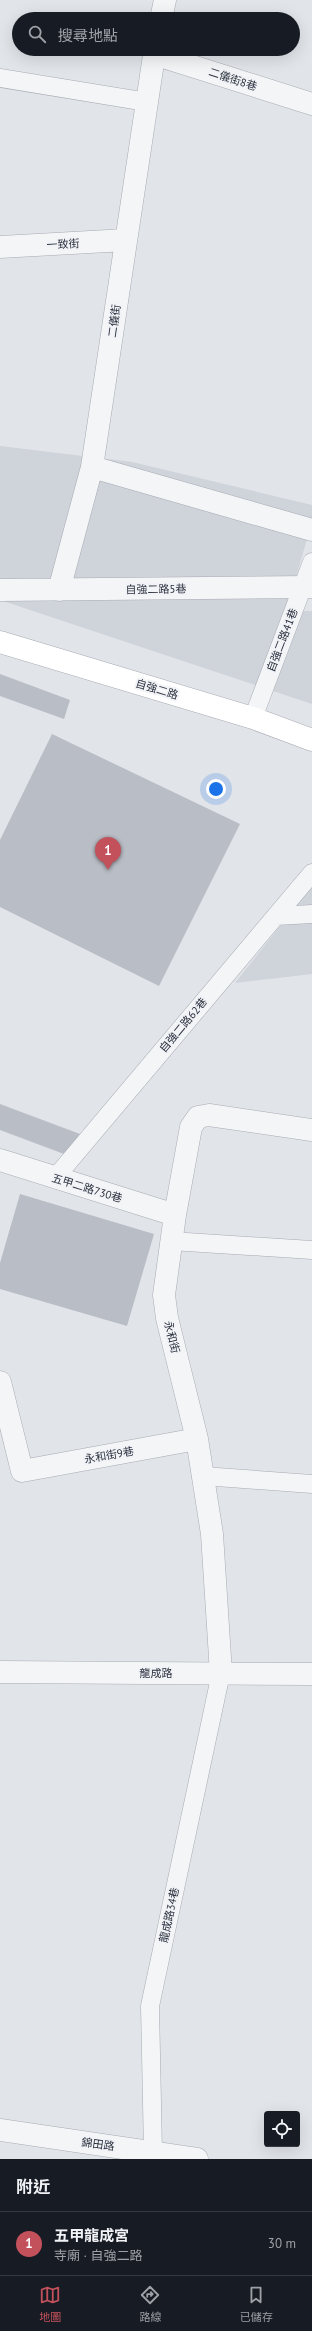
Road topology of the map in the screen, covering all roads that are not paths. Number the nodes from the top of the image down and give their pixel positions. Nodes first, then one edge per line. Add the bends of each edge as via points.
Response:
1 (165, 0) edge
2 (162, 12) edge
3 (154, 56) edge
4 (167, 56) edge
5 (0, 78) edge
6 (147, 102) junction
7 (312, 104) edge
8 (126, 240) junction
9 (0, 247) edge
10 (92, 467) junction
11 (312, 530) edge
12 (312, 562) edge
13 (307, 587) edge
14 (0, 590) edge
15 (59, 590) junction
16 (0, 642) edge
17 (253, 718) junction
18 (312, 740) edge
19 (312, 872) edge
20 (312, 914) edge
21 (276, 916) junction
22 (312, 1130) edge
23 (0, 1160) edge
24 (55, 1178) junction
25 (175, 1215) junction
26 (171, 1241) junction
27 (312, 1250) edge
28 (0, 1382) edge
29 (197, 1439) junction
30 (203, 1476) junction
31 (312, 1484) edge
32 (0, 1672) edge
33 (221, 1673) junction
34 (312, 1674) edge
35 (0, 2130) edge
36 (153, 2155) edge
37 (197, 2159) edge

1 - 2 street
3 - 6 street, 二儀街
4 - 7 street, 二儀街8巷
5 - 6 lane
6 - 8 street, 二儀街
8 - 9 street, 一致街
8 - 10 street, 二儀街
10 - 11 street
10 - 15 street, 二儀街
12 - 13 lane, 自強二路41巷
13 - 15 street, 自強二路5巷
13 - 17 lane, 自強二路41巷
14 - 15 street, 自強二路5巷
16 - 17 street, 自強二路
17 - 18 street, 自強二路
19 - 21 lane, 自強二路62巷
20 - 21 lane
21 - 24 lane, 自強二路62巷
22 - 25 street, 永和街 via 209,1115 198,1117 191,1127
23 - 24 street, 五甲二路730巷
24 - 25 street, 五甲二路730巷
25 - 26 street, 永和街
26 - 27 lane
26 - 29 street, 永和街 via 164,1295
28 - 29 street, 永和街9巷 via 22,1471
29 - 30 street, 永和街
30 - 31 lane
30 - 33 street, 永和街 via 212,1534
32 - 33 street, 龍成路
33 - 34 street, 龍成路
33 - 36 lane, 龍成路34巷 via 150,2006
35 - 36 street, 錦田路
36 - 37 street, 錦田路

